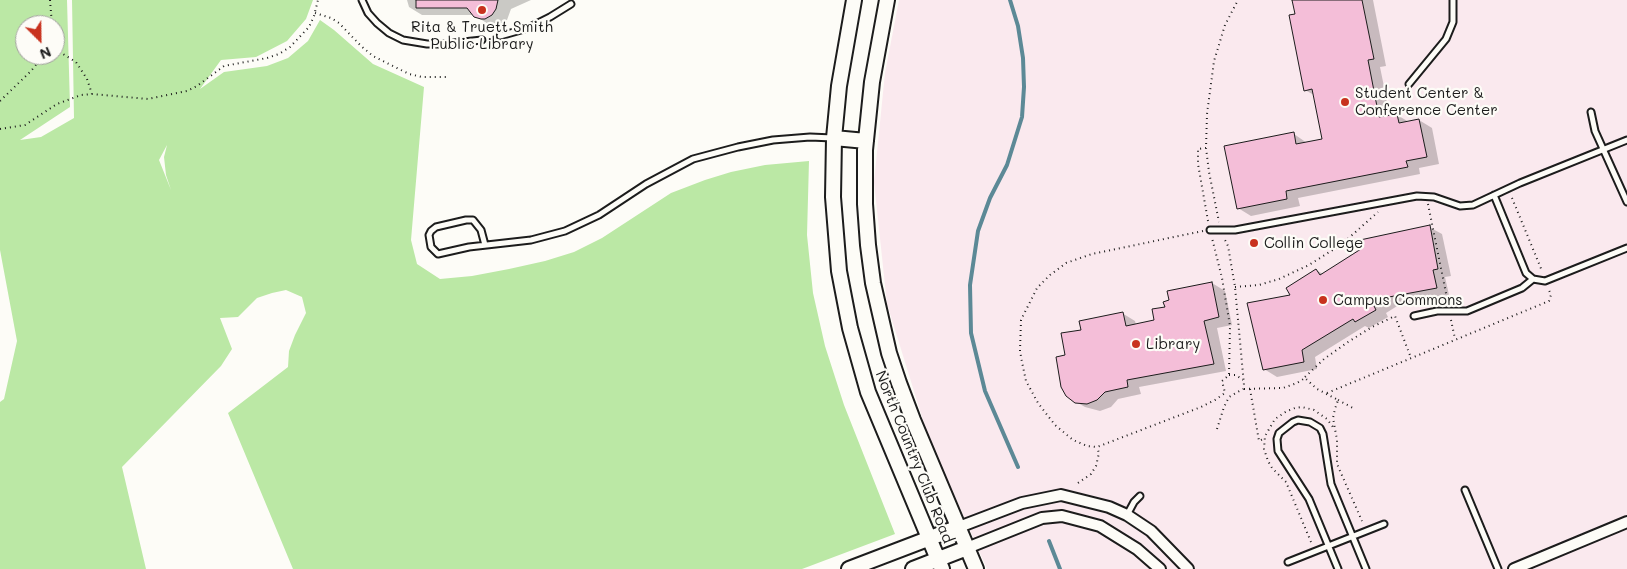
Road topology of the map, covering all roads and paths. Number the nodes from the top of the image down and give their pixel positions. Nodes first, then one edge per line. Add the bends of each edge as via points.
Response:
1 (50, 0) edge
2 (318, 0) edge
3 (362, 0) edge
4 (854, 0) edge
5 (887, 0) edge
6 (1238, 0) edge
7 (1453, 0) edge
8 (571, 4) dead end
9 (315, 13) junction
10 (51, 15) edge
11 (500, 36) dead end
12 (482, 40) dead end
13 (65, 55) edge
14 (36, 65) edge
15 (448, 77) dead end
16 (1408, 84) dead end
17 (92, 94) junction
18 (0, 101) edge
19 (1591, 112) dead end
20 (0, 129) edge
21 (834, 138) junction
22 (1627, 140) edge
23 (866, 141) junction
24 (1206, 148) junction
25 (1604, 148) junction
26 (1494, 195) junction
27 (1427, 197) junction
28 (1385, 202) junction
29 (1627, 202) edge
30 (1210, 230) junction
31 (1222, 230) junction
32 (485, 245) junction
33 (1627, 248) edge
34 (1533, 279) junction
35 (1235, 287) junction
36 (1449, 310) junction
37 (1414, 316) dead end
38 (1455, 340) dead end
39 (1411, 358) dead end
40 (1228, 376) junction
41 (1304, 378) dead end
42 (1243, 380) junction
43 (1250, 389) dead end
44 (1224, 394) junction
45 (1230, 397) junction
46 (1338, 400) dead end
47 (1354, 408) dead end
48 (1217, 429) dead end
49 (1265, 438) dead end
50 (1098, 447) junction
51 (1078, 483) dead end
52 (1465, 490) dead end
53 (1140, 496) dead end
54 (1127, 515) junction
55 (1627, 522) edge
56 (1384, 524) dead end
57 (959, 527) junction
58 (1352, 537) junction
59 (929, 538) junction
60 (1329, 546) junction
61 (968, 548) junction
62 (1288, 562) dead end
63 (940, 564) edge
64 (848, 569) edge
65 (913, 569) edge
66 (976, 569) edge
67 (1160, 569) edge
68 (1188, 569) edge
69 (1338, 569) edge
70 (1366, 569) edge
71 (1498, 569) edge
72 (1514, 569) edge

1 - 10 path
2 - 9 path
3 - 12 lane via 377,23 404,40 427,44
4 - 21 main road, North Country Club Road via 839,86
5 - 23 main road, North Country Club Road via 872,82
6 - 24 path via 1225,26 1214,61
7 - 16 lane via 1453,22 1446,39
8 - 11 lane via 538,23
9 - 15 path via 339,23 373,56 396,68 422,77
9 - 17 path via 304,34 279,54 224,66 181,94 148,99
13 - 17 path via 76,62
14 - 18 path
17 - 20 path via 62,101 25,125
19 - 25 lane via 1595,131
21 - 23 main road
21 - 32 lane via 774,140 707,154 678,166 582,224 531,240
21 - 59 main road, North Country Club Road via 835,235 850,328 871,401
22 - 25 lane
23 - 57 main road, North Country Club Road via 868,245 882,326 913,420
24 - 30 path via 1198,149 1198,164
24 - 31 path
25 - 26 lane
25 - 29 lane
26 - 27 lane via 1473,205 1460,206
26 - 34 lane via 1526,273
27 - 28 lane
27 - 36 path
28 - 31 lane
28 - 35 path via 1354,234 1309,265 1259,285
30 - 31 lane
30 - 40 path via 1230,326
30 - 50 path via 1106,250 1066,262 1037,288 1028,303 1020,328 1020,351 1026,381 1038,404 1055,425 1073,440
31 - 35 path
32 - 32 lane via 438,254 431,247 429,235 436,227 473,220 483,234
33 - 34 lane via 1545,281
34 - 36 lane via 1522,288 1467,311
35 - 42 path
36 - 37 lane
36 - 38 path
39 - 41 path via 1395,316 1334,351
40 - 42 path via 1236,375
40 - 44 path via 1222,381
42 - 45 path via 1243,389
43 - 49 path via 1259,441
44 - 45 path
44 - 50 path via 1201,407
45 - 48 path
46 - 47 path
50 - 51 path via 1096,466
52 - 71 lane
53 - 54 lane
54 - 57 street via 1061,495 1022,503
54 - 68 street via 1151,531
55 - 72 street
56 - 58 lane
57 - 59 main road
57 - 61 main road, North Country Club Road
58 - 60 lane
58 - 60 lane via 1332,484 1323,434 1310,422 1298,420 1279,433 1278,451 1310,499
58 - 70 lane
59 - 63 main road, North Country Club Road
59 - 64 main road
60 - 62 lane
60 - 69 lane
61 - 63 main road
61 - 66 main road, North Country Club Road
61 - 67 street via 1042,518 1062,516 1100,526 1137,548
63 - 65 main road

